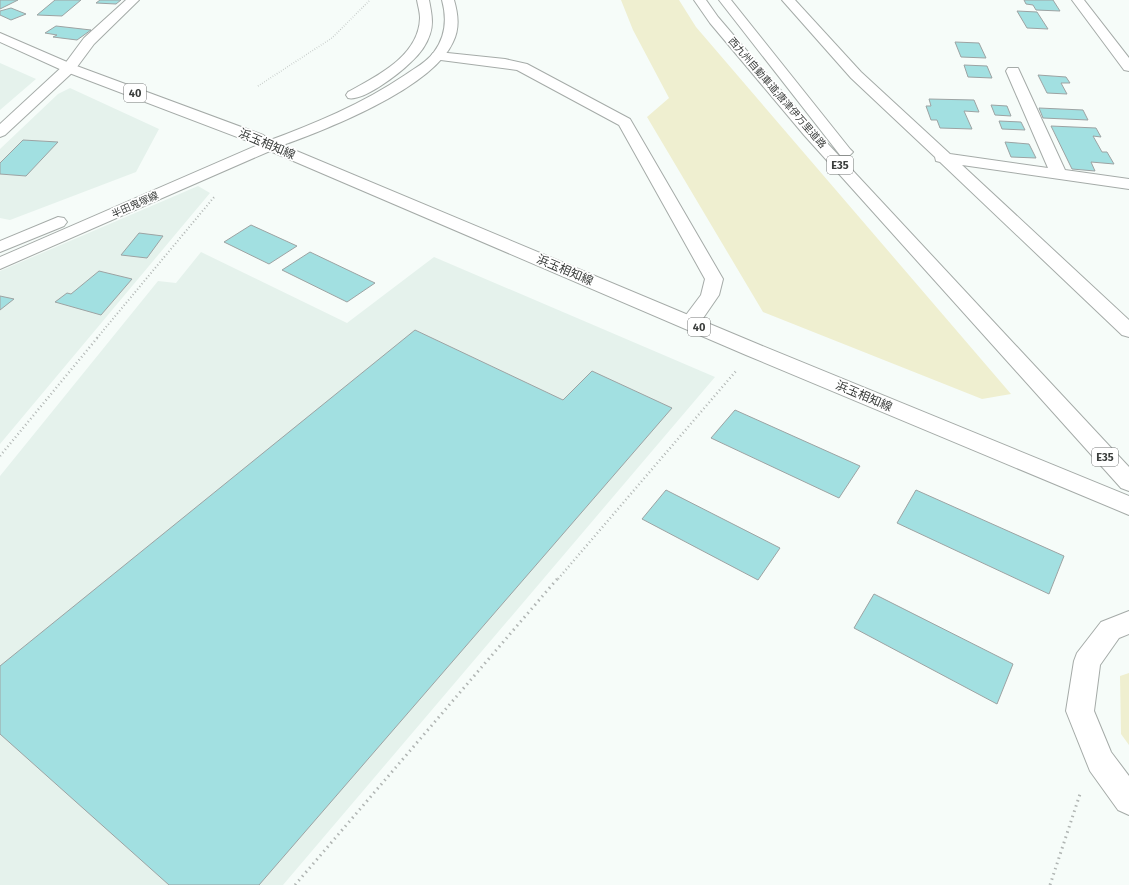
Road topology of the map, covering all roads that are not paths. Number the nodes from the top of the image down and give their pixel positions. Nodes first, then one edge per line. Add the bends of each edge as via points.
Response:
1 (133, 0) edge
2 (423, 0) edge
3 (448, 0) edge
4 (700, 0) edge
5 (725, 0) edge
6 (788, 0) edge
7 (1078, 0) edge
8 (0, 37) edge
9 (438, 56) junction
10 (1129, 67) edge
11 (69, 68) junction
12 (1013, 71) dead end
13 (340, 101) dead end
14 (298, 120) dead end
15 (0, 132) edge
16 (264, 142) junction
17 (942, 158) junction
18 (1058, 173) junction
19 (1129, 184) edge
20 (0, 246) edge
21 (0, 264) edge
22 (690, 323) junction
23 (985, 325) junction
24 (1129, 331) edge
25 (1129, 482) edge
26 (1129, 506) edge
27 (1129, 622) edge
28 (1129, 800) edge

1 - 11 main road via 89,41
2 - 13 main road via 426,7 426,26 420,43 411,56 397,68
3 - 9 main road via 453,15 451,30
4 - 23 main road, 西九州自動車道;唐津伊万里道路 / E35 via 809,132
5 - 23 main road, 西九州自動車道;唐津伊万里道路 / E35
6 - 17 main road via 856,75
7 - 10 main road
8 - 11 main road, 浜玉相知線 / 40
9 - 16 main road via 398,87 320,128
9 - 22 main road via 522,67 625,122 714,279 710,294
11 - 15 main road
11 - 16 main road, 浜玉相知線 / 40
12 - 18 main road
14 - 16 main road
16 - 20 main road, 半田鬼塚線
16 - 21 main road, 半田鬼塚線
16 - 22 main road, 浜玉相知線 / 40
17 - 18 main road
17 - 24 main road
18 - 19 main road
22 - 26 main road, 浜玉相知線 / 40
23 - 25 main road, 西九州自動車道;唐津伊万里道路 / E35
27 - 28 main road via 1110,630 1087,661 1080,711 1100,761

